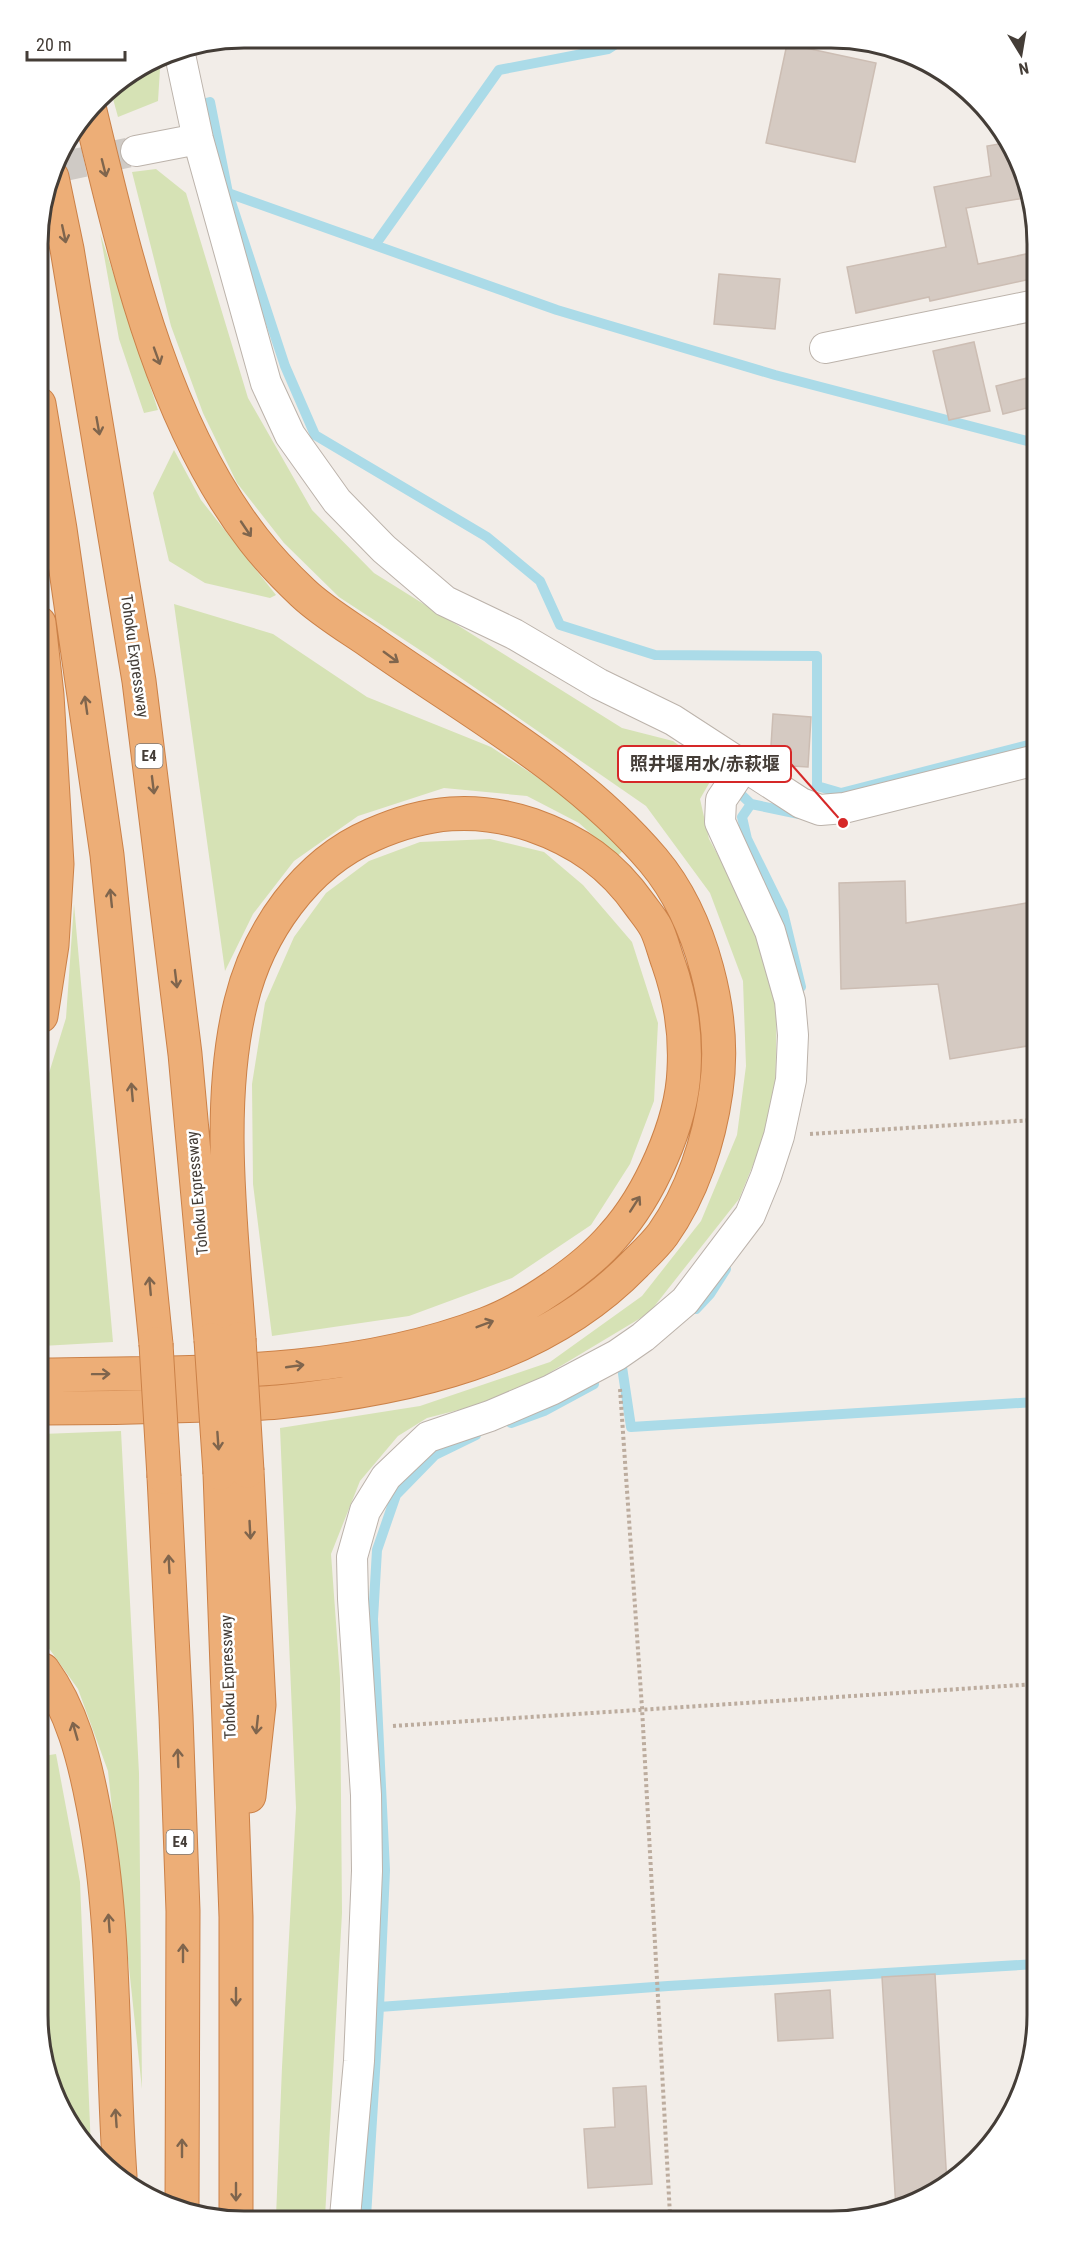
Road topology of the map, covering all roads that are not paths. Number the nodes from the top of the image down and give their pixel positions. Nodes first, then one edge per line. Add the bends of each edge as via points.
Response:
1 (181, 58) edge
2 (92, 121) edge
3 (198, 139) junction
4 (136, 151) tunnel mouth
5 (55, 193) edge
6 (1027, 307) edge
7 (825, 348) dead end
8 (48, 458) edge
9 (48, 712) edge
10 (1027, 761) edge
11 (744, 766) junction
12 (48, 971) edge
13 (225, 1340) junction
14 (48, 1376) edge
15 (48, 1408) edge
16 (48, 1679) edge
17 (119, 2166) edge
18 (182, 2201) edge
19 (236, 2211) edge
20 (346, 2211) edge

1 - 3 street
2 -> 15 highway via 121,238 157,356 219,490 255,542 304,595 585,792 656,862 687,914 705,960 717,1018 720,1065 711,1126 688,1191 662,1236 614,1286 572,1317 527,1342 468,1365 405,1383 275,1402
3 - 4 street
3 - 11 street via 266,383 290,435 337,501 445,602 514,634 599,684 673,720
5 -> 13 highway, Tohoku Expressway / E4 via 140,681 185,1054
6 - 7 street
18 -> 8 highway, E4, bridge via 183,1911 156,1344 107,855
9 - 12 highway via 57,864
10 - 11 street via 844,808 820,810 801,803
11 - 20 street via 721,800 720,822 770,931 790,1001 793,1035 791,1080 779,1136 750,1215 685,1301 617,1355 551,1390 428,1437 386,1477 365,1511 352,1557 367,1871 359,2061
14 -> 13 highway via 275,1369 377,1355 436,1341 490,1323 537,1299 613,1237 659,1164 676,1118 685,1071 682,1022 672,974 656,928 628,889 596,857 553,832 505,816 453,813 402,822 352,843 315,871 284,908 261,944 241,1000 231,1059
13 -> 19 highway, Tohoku Expressway / E4, bridge via 234,1472
17 -> 16 highway via 111,1964 99,1834 71,1719

